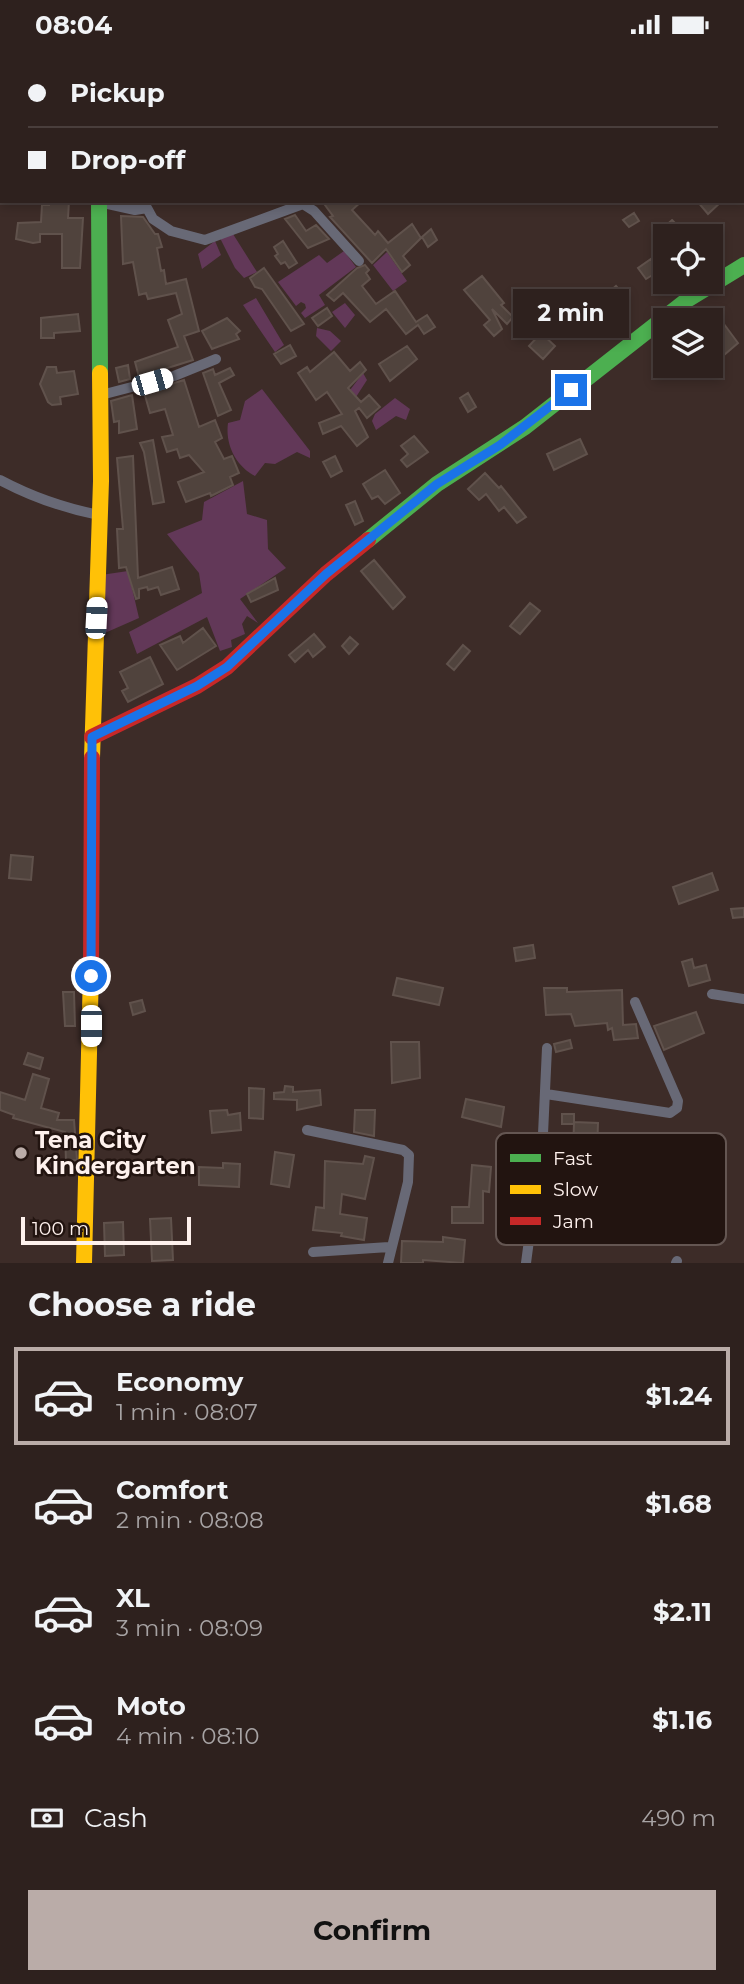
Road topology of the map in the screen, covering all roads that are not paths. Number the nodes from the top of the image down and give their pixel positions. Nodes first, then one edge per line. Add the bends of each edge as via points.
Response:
1 (99, 203) edge
2 (104, 203) edge
3 (359, 261) dead end
4 (744, 265) edge
5 (216, 359) dead end
6 (101, 395) junction
7 (0, 480) edge
8 (99, 515) junction
9 (92, 737) junction
10 (712, 994) dead end
11 (744, 999) edge
12 (635, 1002) dead end
13 (547, 1048) dead end
14 (546, 1094) junction
15 (307, 1130) dead end
16 (541, 1133) edge
17 (528, 1245) edge
18 (389, 1247) junction
19 (313, 1252) dead end
20 (84, 1263) edge
21 (388, 1263) edge
22 (526, 1263) edge

1 - 6 street
2 - 3 street via 148,208 153,219 171,231 205,240 303,204
4 - 9 street via 687,300 525,427 437,484 326,574 227,667
5 - 6 street via 174,376
6 - 8 street
7 - 8 street via 55,505
8 - 9 street
9 - 20 street via 91,1051
10 - 11 street
12 - 14 street via 678,1101 677,1108 670,1113
13 - 14 street
14 - 16 street
15 - 18 street via 407,1152 411,1160 408,1182
17 - 22 street
18 - 19 street
18 - 21 street

